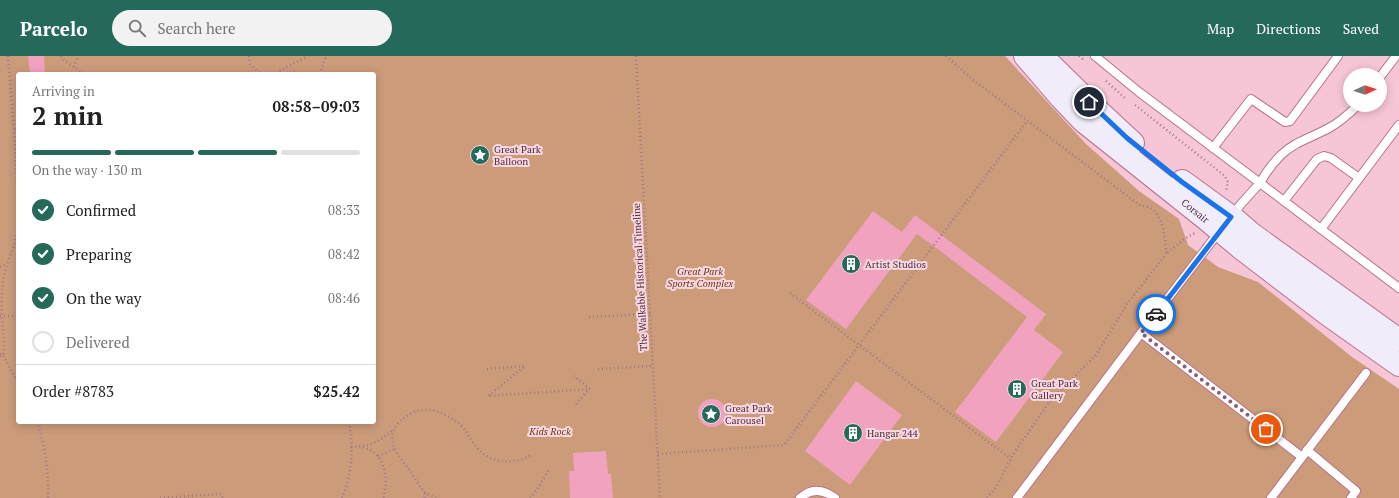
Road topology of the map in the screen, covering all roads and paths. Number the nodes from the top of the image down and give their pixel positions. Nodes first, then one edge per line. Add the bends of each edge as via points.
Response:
1 (8, 56) edge
2 (61, 56) edge
3 (78, 56) edge
4 (249, 56) edge
5 (308, 56) edge
6 (326, 56) edge
7 (636, 56) edge
8 (1024, 56) edge
9 (1042, 56) edge
10 (1079, 56) edge
11 (1095, 56) edge
12 (1338, 56) edge
13 (1396, 56) edge
14 (945, 57) edge
15 (1090, 66) dead end
16 (74, 67) junction
17 (1387, 68) edge
18 (80, 72) edge
19 (259, 72) edge
20 (279, 72) edge
21 (321, 72) edge
22 (1105, 81) dead end
23 (1128, 100) dead end
24 (1134, 105) dead end
25 (1350, 112) edge
26 (1026, 121) junction
27 (1399, 125) edge
28 (14, 130) joint
29 (1213, 148) junction
30 (16, 164) edge
31 (1359, 178) junction
32 (1260, 183) junction
33 (1226, 192) dead end
34 (1284, 201) junction
35 (1226, 224) junction
36 (1321, 229) junction
37 (1196, 233) dead end
38 (16, 238) edge
39 (1166, 254) junction
40 (6, 263) junction
41 (0, 267) edge
42 (1399, 288) edge
43 (790, 293) dead end
44 (650, 314) junction
45 (1, 316) edge
46 (16, 316) edge
47 (590, 317) dead end
48 (1141, 333) junction
49 (1399, 340) edge
50 (859, 345) junction
51 (1, 355) edge
52 (1399, 365) edge
53 (653, 366) junction
54 (487, 369) dead end
55 (598, 369) dead end
56 (1366, 373) dead end
57 (574, 376) dead end
58 (16, 380) edge
59 (590, 389) junction
60 (576, 404) dead end
61 (38, 424) edge
62 (349, 424) edge
63 (394, 429) junction
64 (351, 446) junction
65 (363, 447) junction
66 (394, 449) junction
67 (1307, 450) junction
68 (658, 454) junction
69 (531, 455) dead end
70 (378, 456) junction
71 (1302, 457) junction
72 (1011, 459) junction
73 (549, 470) dead end
74 (425, 492) junction
75 (48, 498) edge
76 (160, 498) edge
77 (223, 498) edge
78 (342, 498) edge
79 (383, 498) edge
80 (425, 498) edge
81 (436, 498) edge
82 (530, 498) edge
83 (660, 498) edge
84 (800, 498) edge
85 (835, 498) edge
86 (987, 498) edge
87 (1017, 498) edge
88 (1271, 498) edge
89 (1351, 498) edge

1 - 28 path
2 - 16 path
3 - 16 path
4 - 19 path via 250,64
5 - 20 path
6 - 21 path
7 - 44 path, The Walkable Historical Timeline
8 - 35 street, Corsair via 1083,121
9 - 35 street, Corsair via 1127,138 1182,182
10 - 15 path
11 - 29 lane
12 - 29 lane via 1290,121 1285,122 1251,99
13 - 17 lane
14 - 26 path
16 - 18 path
22 - 23 path
24 - 33 path via 1225,176 1228,182
25 - 32 lane via 1329,128 1282,154 1268,168
26 - 39 path via 1138,204 1151,208 1165,236
26 - 50 path
27 - 31 lane
28 - 30 path
29 - 32 lane
31 - 34 lane via 1331,158 1324,156 1317,159
31 - 36 lane
32 - 34 lane
32 - 35 lane
34 - 36 lane
35 - 48 lane
35 - 49 street, Corsair via 1252,234
35 - 52 street, Corsair via 1327,314
36 - 42 lane
37 - 39 path
38 - 40 path
39 - 72 path via 1127,304 1096,355 1050,401
40 - 41 path
40 - 45 path
43 - 50 path
44 - 47 path
44 - 53 path, The Walkable Historical Timeline
45 - 46 path
45 - 51 path via 5,344
48 - 71 lane
48 - 87 lane
50 - 68 path via 784,445
50 - 72 path
51 - 58 path
53 - 55 path
53 - 68 path, The Walkable Historical Timeline
54 - 59 path via 525,366 488,396
56 - 67 lane
57 - 59 path
59 - 60 path
61 - 75 path via 44,446
62 - 64 path
63 - 65 path via 378,441
63 - 66 path
63 - 69 path via 400,420 414,411 430,410 440,412 457,422 480,451 488,456 508,461
64 - 65 path
64 - 78 path via 349,473
65 - 70 path via 372,450
66 - 70 path
66 - 74 path
67 - 71 lane
67 - 89 lane via 1356,491
68 - 83 path, The Walkable Historical Timeline
70 - 79 path via 386,482
71 - 88 lane
72 - 86 path
73 - 82 path
74 - 80 path
74 - 81 path
76 - 77 path via 221,494
84 - 85 lane via 808,492 820,490

